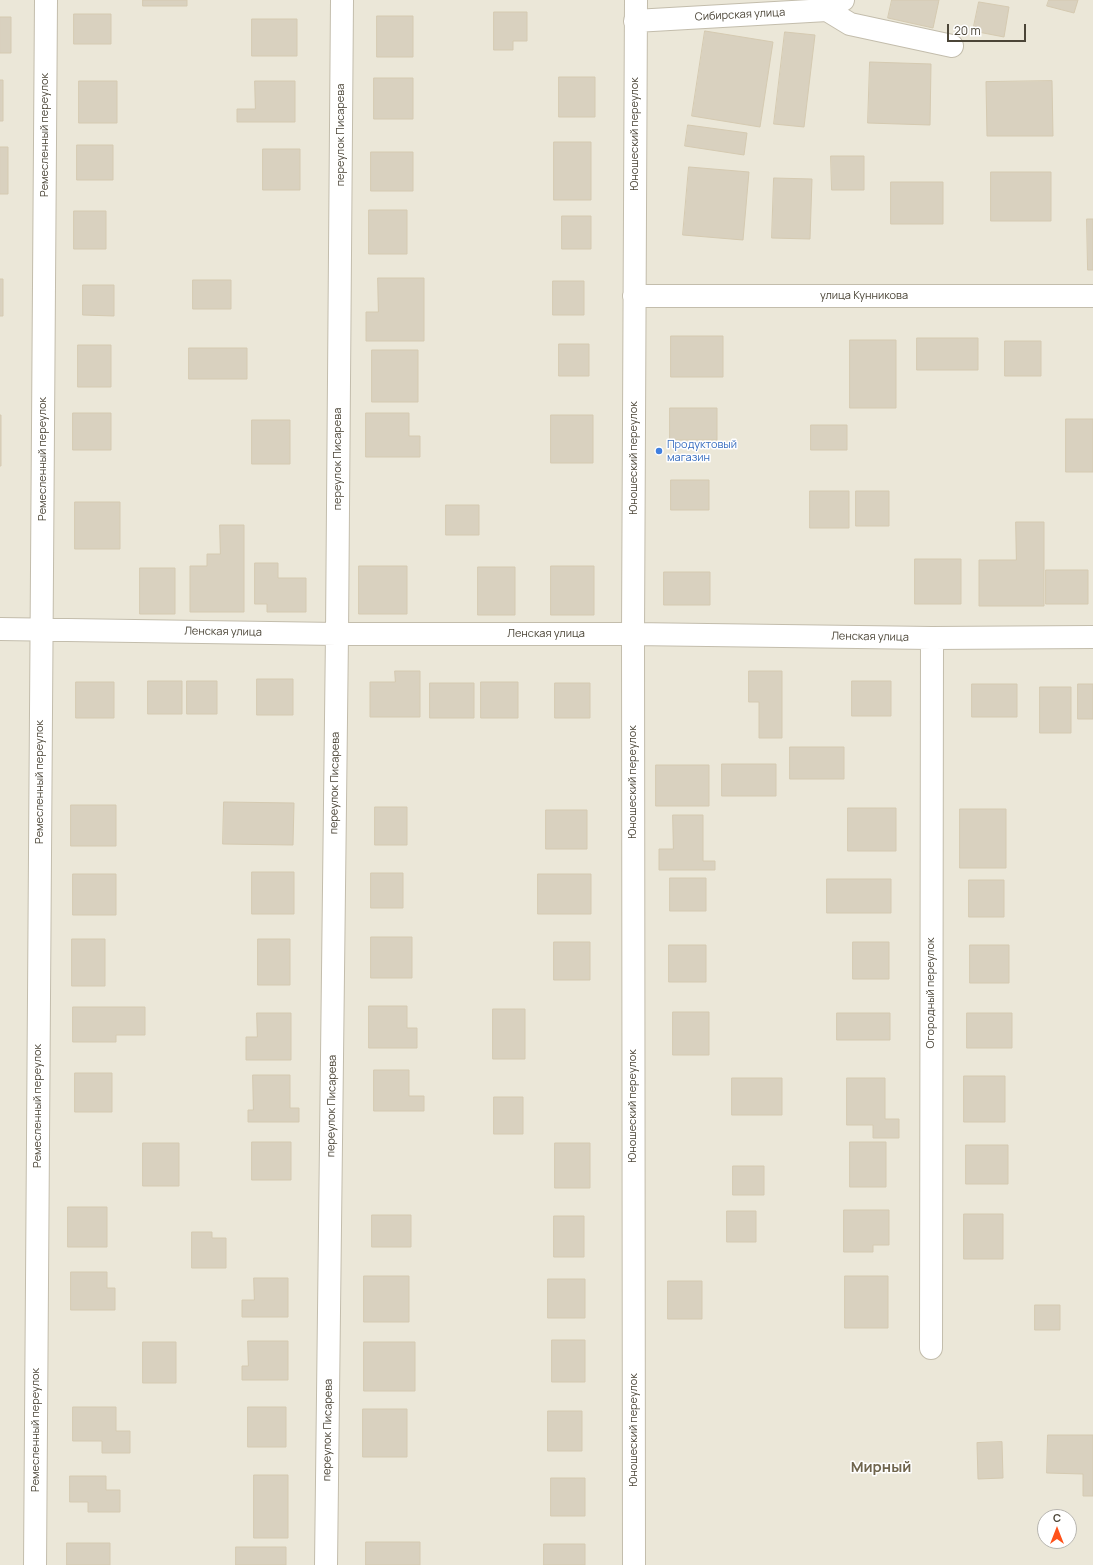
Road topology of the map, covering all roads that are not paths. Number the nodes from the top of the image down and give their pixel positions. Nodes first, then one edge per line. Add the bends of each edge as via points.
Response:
1 (46, 0) edge
2 (342, 0) edge
3 (835, 5) edge
4 (635, 10) edge
5 (952, 46) dead end
6 (634, 296) junction
7 (1093, 296) edge
8 (0, 629) edge
9 (42, 630) junction
10 (337, 634) junction
11 (633, 634) junction
12 (1093, 637) edge
13 (932, 638) junction
14 (931, 1348) dead end
15 (35, 1565) edge
16 (326, 1565) edge
17 (634, 1565) edge

1 - 9 street, Ремесленный переулок
2 - 10 street, переулок Писарева
3 - 4 street, Сибирская улица
3 - 5 street via 850,24
4 - 6 street, Юношеский переулок
6 - 7 street, улица Кунникова
6 - 11 street, Юношеский переулок
8 - 9 street, Ленская улица
9 - 10 street, Ленская улица
9 - 15 street, Ремесленный переулок
10 - 11 street, Ленская улица
10 - 16 street, переулок Писарева
11 - 13 street, Ленская улица
11 - 17 street, Юношеский переулок
12 - 13 street, Ленская улица
13 - 14 street, Огородный переулок

